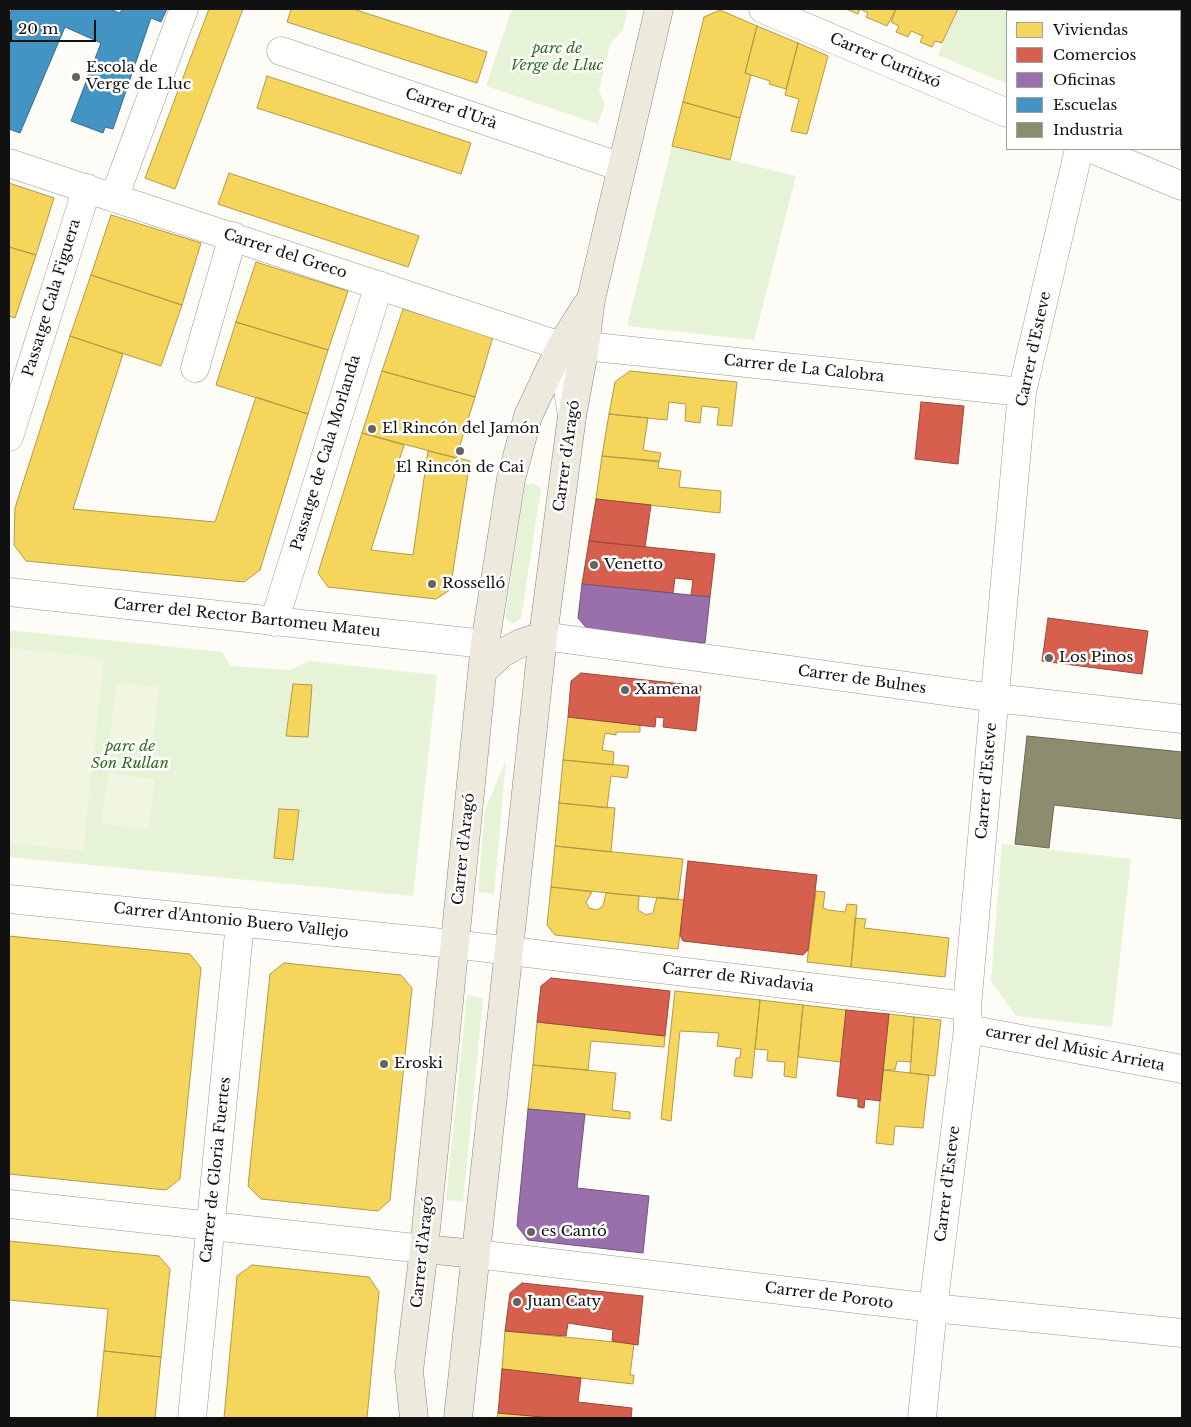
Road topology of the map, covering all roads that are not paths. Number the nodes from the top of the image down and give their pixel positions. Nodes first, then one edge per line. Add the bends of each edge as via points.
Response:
1 (184, 9) edge
2 (659, 9) edge
3 (763, 9) edge
4 (281, 51) dead end
5 (1006, 113) edge
6 (1079, 150) edge
7 (1094, 150) edge
8 (9, 163) edge
9 (622, 167) junction
10 (1182, 186) edge
11 (87, 188) junction
12 (114, 198) junction
13 (233, 236) junction
14 (379, 285) junction
15 (573, 346) junction
16 (195, 368) dead end
17 (1022, 392) junction
18 (572, 416) joint
19 (9, 437) edge
20 (9, 592) edge
21 (274, 622) junction
22 (543, 636) junction
23 (485, 644) junction
24 (483, 671) junction
25 (995, 698) junction
26 (1182, 719) edge
27 (9, 899) edge
28 (240, 922) junction
29 (453, 944) junction
30 (509, 951) junction
31 (967, 1018) junction
32 (1182, 1069) edge
33 (9, 1204) edge
34 (210, 1226) junction
35 (424, 1249) junction
36 (476, 1254) junction
37 (933, 1308) junction
38 (1182, 1333) edge
39 (192, 1418) edge
40 (414, 1418) edge
41 (458, 1418) edge
42 (922, 1418) edge

1 - 12 street
2 - 9 main road, Carrer d'Aragó
3 - 5 street, Carrer Curtitxó
4 - 9 street, Carrer d'Urà
6 - 17 street, Carrer d'Esteve
7 - 10 street
8 - 11 street, Carrer del Greco
9 - 15 main road, Carrer d'Aragó via 591,299
11 - 12 street, Carrer del Greco
11 - 19 street, Passatge Cala Figuera
12 - 13 street, Carrer del Greco
13 - 14 street, Carrer del Greco
13 - 16 street
14 - 15 street, Carrer del Greco
14 - 21 street, Passatge de Cala Morlanda
15 - 17 street, Carrer de La Calobra
15 - 18 street
15 - 23 main road, Carrer d'Aragó via 528,416 511,479
17 - 25 street, Carrer d'Esteve
18 - 22 main road, Carrer d'Aragó
20 - 21 street, Carrer del Rector Bartomeu Mateu
21 - 23 street, Carrer del Rector Bartomeu Mateu
22 - 24 main road via 502,652
22 - 25 street, Carrer de Bulnes
22 - 30 main road, Carrer d'Aragó
23 - 24 main road, Carrer d'Aragó
24 - 29 main road, Carrer d'Aragó
25 - 26 street, Carrer de Bulnes
25 - 31 street, Carrer d'Esteve
27 - 28 street, Carrer d'Antonio Buero Vallejo
28 - 29 street, Carrer d'Antonio Buero Vallejo
28 - 34 street, Carrer de Gloria Fuertes
29 - 30 street, Carrer d'Antonio Buero Vallejo
29 - 35 main road, Carrer d'Aragó
30 - 31 street, Carrer de Rivadavia
30 - 36 main road, Carrer d'Aragó
31 - 32 street, carrer del Músic Arrieta
31 - 37 street, Carrer d'Esteve
33 - 34 street
34 - 35 street
34 - 39 street, Carrer de Gloria Fuertes
35 - 36 main road
35 - 40 main road, Carrer d'Aragó via 409,1371
36 - 37 street, Carrer de Poroto
36 - 41 main road, Carrer d'Aragó
37 - 38 street, Carrer de Poroto
37 - 42 street, Carrer d'Esteve

